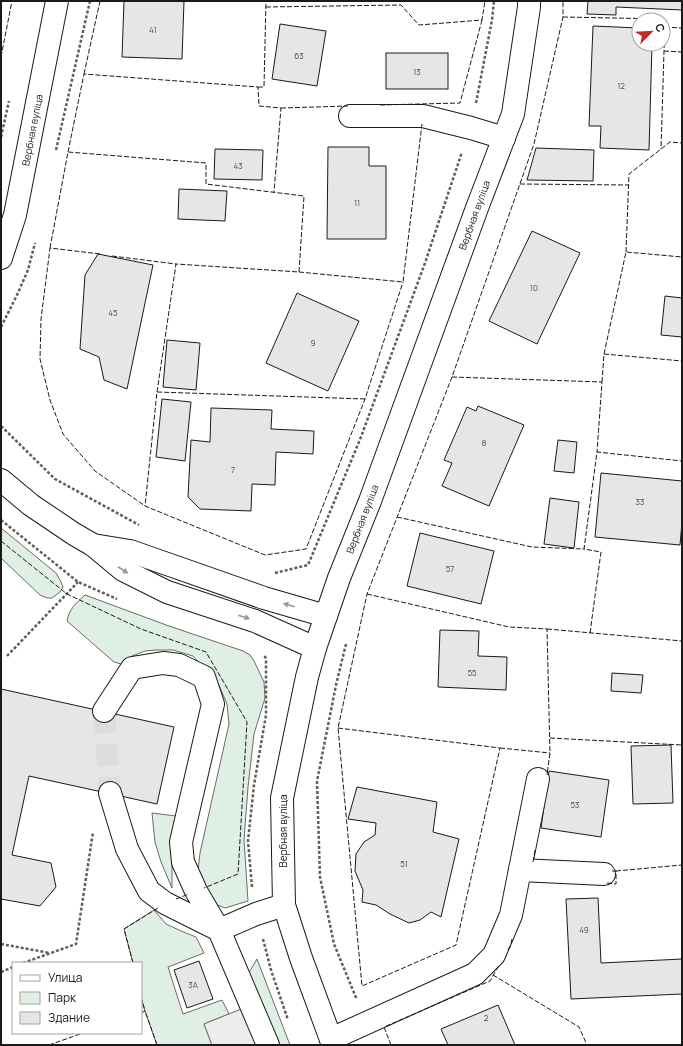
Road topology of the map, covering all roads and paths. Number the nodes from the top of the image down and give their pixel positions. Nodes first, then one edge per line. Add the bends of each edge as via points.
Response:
1 (57, 1) edge
2 (494, 1) edge
3 (529, 1) edge
4 (350, 116) dead end
5 (471, 128) junction
6 (504, 138) junction
7 (1, 258) edge
8 (1, 426) edge
9 (1, 480) edge
10 (141, 526) dead end
11 (93, 546) junction
12 (273, 574) dead end
13 (78, 582) dead end
14 (326, 616) junction
15 (315, 648) junction
16 (7, 656) dead end
17 (336, 685) dead end
18 (104, 711) tunnel mouth
19 (538, 779) dead end
20 (110, 794) tunnel mouth
21 (94, 830) dead end
22 (520, 870) junction
23 (604, 874) dead end
24 (284, 905) junction
25 (220, 930) junction
26 (1, 944) edge
27 (50, 953) junction
28 (26, 962) edge
29 (12, 967) edge
30 (1, 972) edge
31 (366, 1022) junction
32 (332, 1042) edge
33 (268, 1045) edge

1 - 7 street, Вербная вуліца via 15,215
2 - 5 path
3 - 6 street, Вербная вуліца via 513,114
4 - 5 street via 423,116
5 - 6 street
5 - 12 path via 364,430 308,565
6 - 14 street, Вербная вуліца
8 - 10 path via 56,479
9 - 11 street via 31,505
14 -> 11 street via 264,598 130,551
11 -> 15 street via 123,570 167,592 255,621
13 - 16 path
14 - 15 street, Вербная вуліца
15 - 24 street, Вербная вуліца via 282,798
17 - 31 path via 317,781 320,877 334,944
18 - 25 street via 132,668 163,663 180,665 204,677 213,704 182,842 183,862 196,891
19 - 22 street
20 - 25 street via 127,850 149,891 165,903
21 - 27 path via 76,944
22 - 23 street
22 - 31 street via 511,915 494,955 475,974
24 - 25 street
24 - 32 street, Вербная вуліца
25 - 33 street
26 - 27 path
27 - 28 path
29 - 30 path
31 - 32 street

